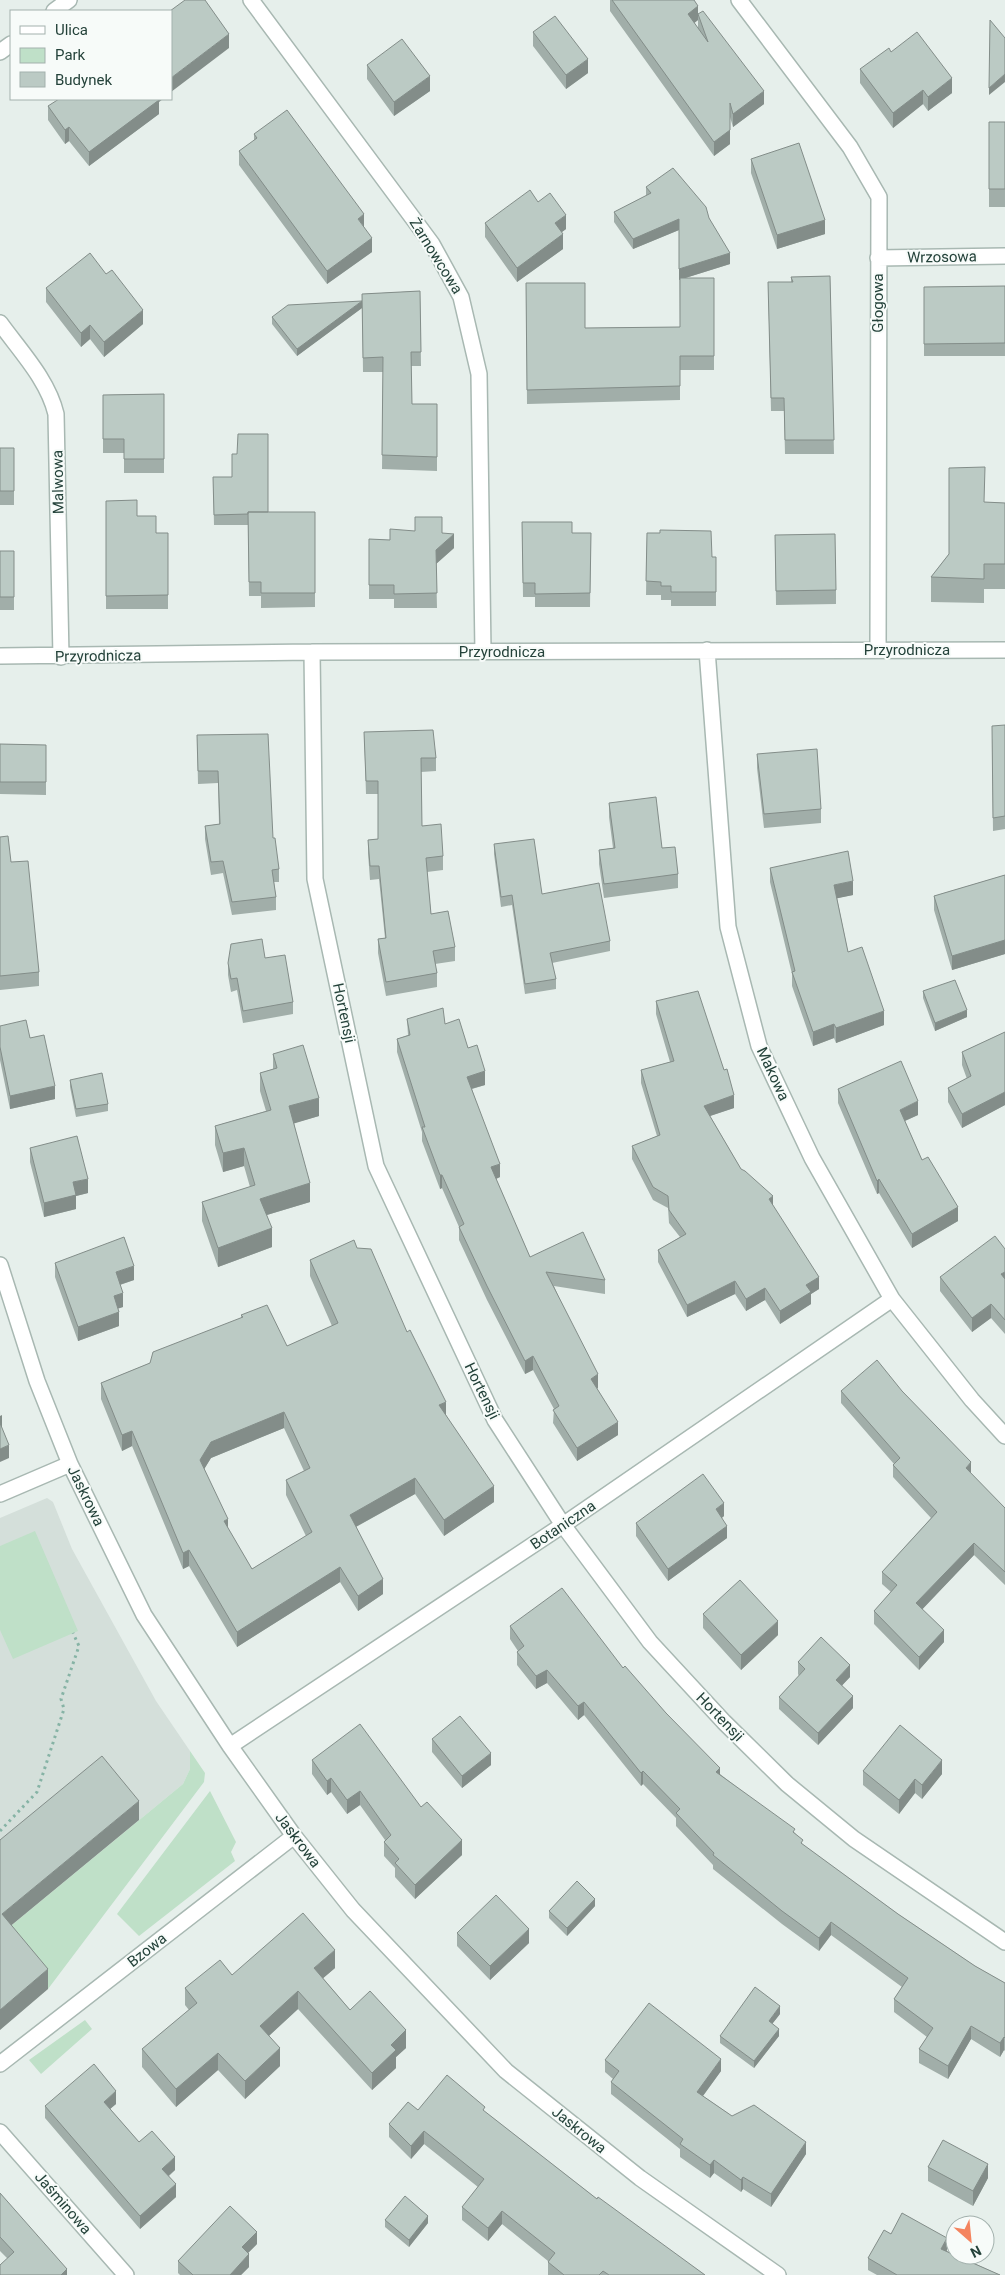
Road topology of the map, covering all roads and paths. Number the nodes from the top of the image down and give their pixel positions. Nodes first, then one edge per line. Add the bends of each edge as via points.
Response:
1 (69, 0) edge
2 (251, 0) edge
3 (739, 0) edge
4 (55, 10) edge
5 (1005, 256) edge
6 (878, 258) junction
7 (0, 323) edge
8 (707, 650) junction
9 (878, 650) junction
10 (1005, 650) edge
11 (312, 652) junction
12 (483, 652) junction
13 (0, 656) edge
14 (62, 657) junction
15 (0, 1265) edge
16 (892, 1299) junction
17 (1005, 1436) edge
18 (70, 1464) junction
19 (0, 1494) edge
20 (562, 1525) junction
21 (73, 1633) dead end
22 (230, 1746) junction
23 (0, 1831) edge
24 (294, 1836) junction
25 (1005, 1942) edge
26 (0, 2064) edge
27 (0, 2132) edge
28 (126, 2275) edge
29 (778, 2275) edge

1 - 4 street
2 - 12 street, Żarnowcowa via 432,244 462,297 480,374
3 - 6 street, Głogowa via 850,147 879,198
5 - 6 street, Wrzosowa
6 - 9 street, Głogowa
7 - 14 street, Malwowa via 38,374 56,414
8 - 9 street, Przyrodnicza
8 - 12 street, Przyrodnicza
8 - 16 street, Makowa via 728,927 759,1046 812,1158
9 - 10 street, Przyrodnicza
11 - 12 street, Przyrodnicza
11 - 14 street, Przyrodnicza
11 - 20 street, Hortensji via 316,879 376,1166 495,1420
13 - 14 street, Przyrodnicza
15 - 18 street, Jaskrowa via 37,1381
16 - 17 street, Makowa via 972,1400
16 - 20 street, Botaniczna
18 - 19 street
18 - 22 street, Jaskrowa via 144,1615
20 - 22 street, Botaniczna
20 - 25 street, Hortensji via 650,1642 724,1722 788,1784 854,1839
21 - 23 path via 79,1646 61,1699 64,1709 37,1792
22 - 24 street, Jaskrowa
24 - 26 street, Bzowa
24 - 29 street, Jaskrowa via 353,1910 506,2071 640,2178
27 - 28 street, Jaśminowa

